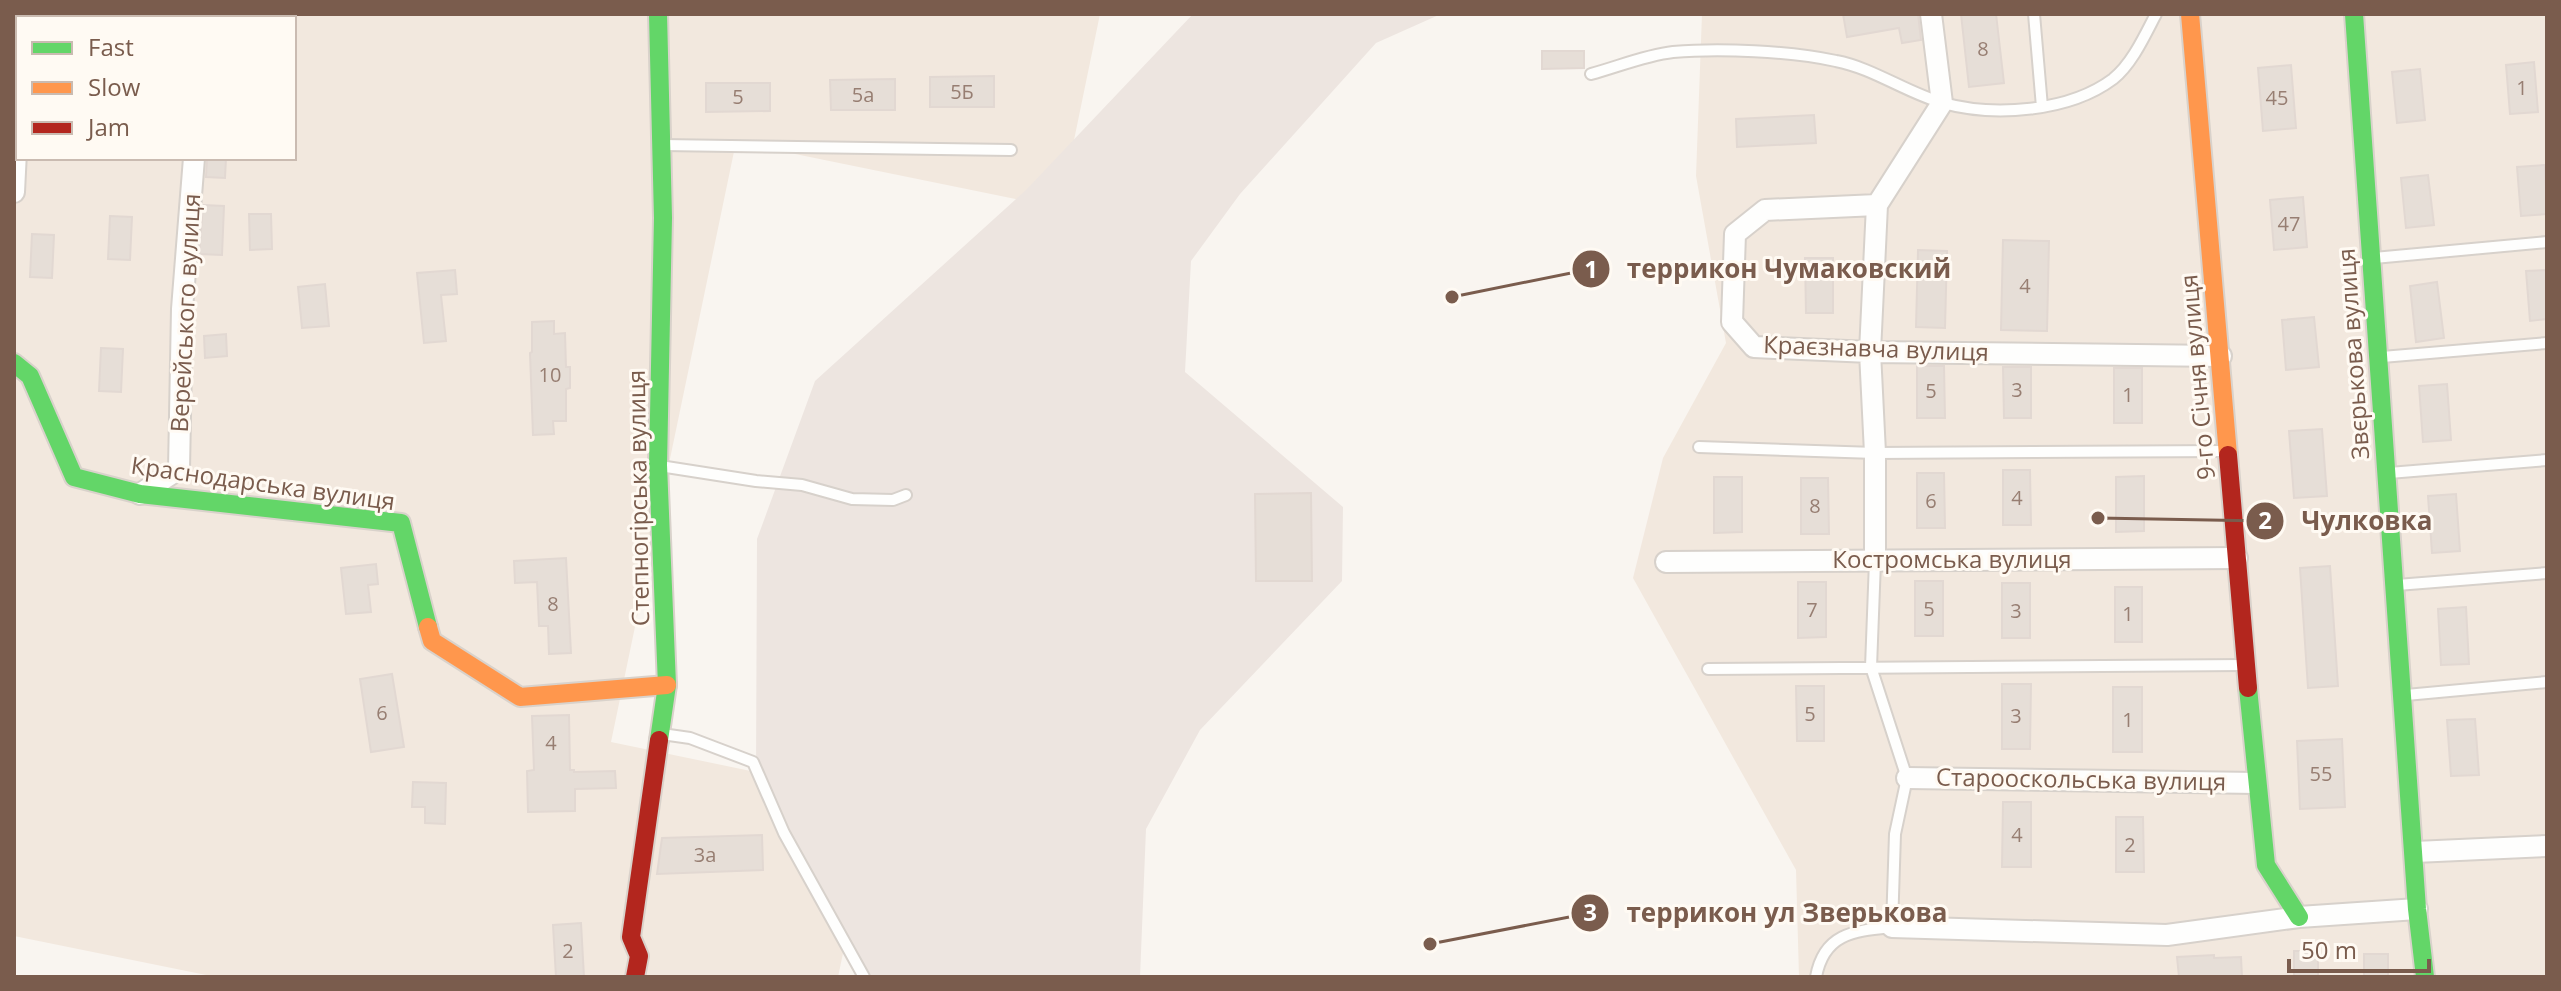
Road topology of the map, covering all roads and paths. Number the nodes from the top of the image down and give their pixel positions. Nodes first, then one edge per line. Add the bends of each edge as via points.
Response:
1 (658, 14) edge
2 (1931, 14) edge
3 (2034, 14) edge
4 (2156, 14) edge
5 (2190, 14) edge
6 (2354, 14) edge
7 (1591, 74) dead end
8 (1942, 103) junction
9 (2042, 107) junction
10 (661, 145) junction
11 (1011, 150) dead end
12 (16, 152) edge
13 (194, 160) edge
14 (14, 192) edge
15 (1877, 205) junction
16 (2547, 242) edge
17 (2372, 258) junction
18 (2547, 343) edge
19 (1870, 352) junction
20 (2221, 356) junction
21 (2379, 357) junction
22 (14, 363) edge
23 (1699, 447) dead end
24 (2228, 450) junction
25 (1875, 453) junction
26 (2547, 460) edge
27 (658, 465) junction
28 (2387, 473) junction
29 (140, 494) junction
30 (906, 495) dead end
31 (2237, 558) junction
32 (1875, 561) junction
33 (1666, 562) dead end
34 (2547, 573) edge
35 (2395, 585) junction
36 (2247, 665) junction
37 (1871, 667) junction
38 (1708, 669) dead end
39 (2547, 682) edge
40 (667, 685) junction
41 (2403, 695) junction
42 (658, 733) junction
43 (1907, 778) junction
44 (2256, 783) junction
45 (2547, 846) edge
46 (2415, 852) junction
47 (2417, 909) junction
48 (2299, 917) junction
49 (1892, 927) junction
50 (635, 977) edge
51 (864, 977) edge
52 (1816, 977) edge
53 (2425, 977) edge

1 - 10 street, Степногірська вулиця
2 - 8 street
3 - 9 lane
4 - 9 lane via 2114,79 2079,97
5 - 20 street, 9-го Січня вулиця
6 - 17 street, Звєрькова вулиця
7 - 8 lane via 1670,52 1741,50 1838,61
8 - 9 lane via 1987,112
8 - 15 street
10 - 11 lane
10 - 27 street, Степногірська вулиця
12 - 14 street
13 - 29 street, Верейського вулиця via 182,309 179,469
15 - 19 street
15 - 19 street, Краєзнавча вулиця via 1765,210 1735,234 1732,322 1754,347
16 - 17 lane
17 - 21 street, Звєрькова вулиця
18 - 21 lane
19 - 20 street, Краєзнавча вулиця
19 - 25 street
20 - 24 street, 9-го Січня вулиця
21 - 28 street, Звєрькова вулиця
22 - 29 street, Краснодарська вулиця via 30,376 74,477
23 - 25 lane
24 - 25 lane
24 - 31 street, 9-го Січня вулиця
25 - 32 street
26 - 28 lane
27 - 30 lane via 802,485 852,499 893,500
27 - 40 street, Степногірська вулиця
28 - 35 street, Звєрькова вулиця
29 - 40 street, Краснодарська вулиця via 401,523 432,641 520,697
31 - 32 street, Костромська вулиця
31 - 36 street, 9-го Січня вулиця
32 - 33 street, Костромська вулиця
32 - 37 lane
34 - 35 lane
35 - 41 street, Звєрькова вулиця
36 - 37 lane
36 - 44 street, 9-го Січня вулиця
37 - 38 lane
37 - 43 lane
39 - 41 lane
40 - 42 street, Степногірська вулиця
41 - 46 street, Звєрькова вулиця
42 - 50 street, Степногірська вулиця via 631,937 639,956
42 - 51 lane via 690,738 753,762 784,833
43 - 44 street, Старооскольська вулиця
43 - 49 lane via 1895,834
44 - 48 street, 9-го Січня вулиця via 2266,865
45 - 46 street
46 - 47 street, Звєрькова вулиця
47 - 48 street
47 - 53 street, Звєрькова вулиця
48 - 49 street via 2167,935
49 - 52 lane via 1855,931 1834,941 1819,962

